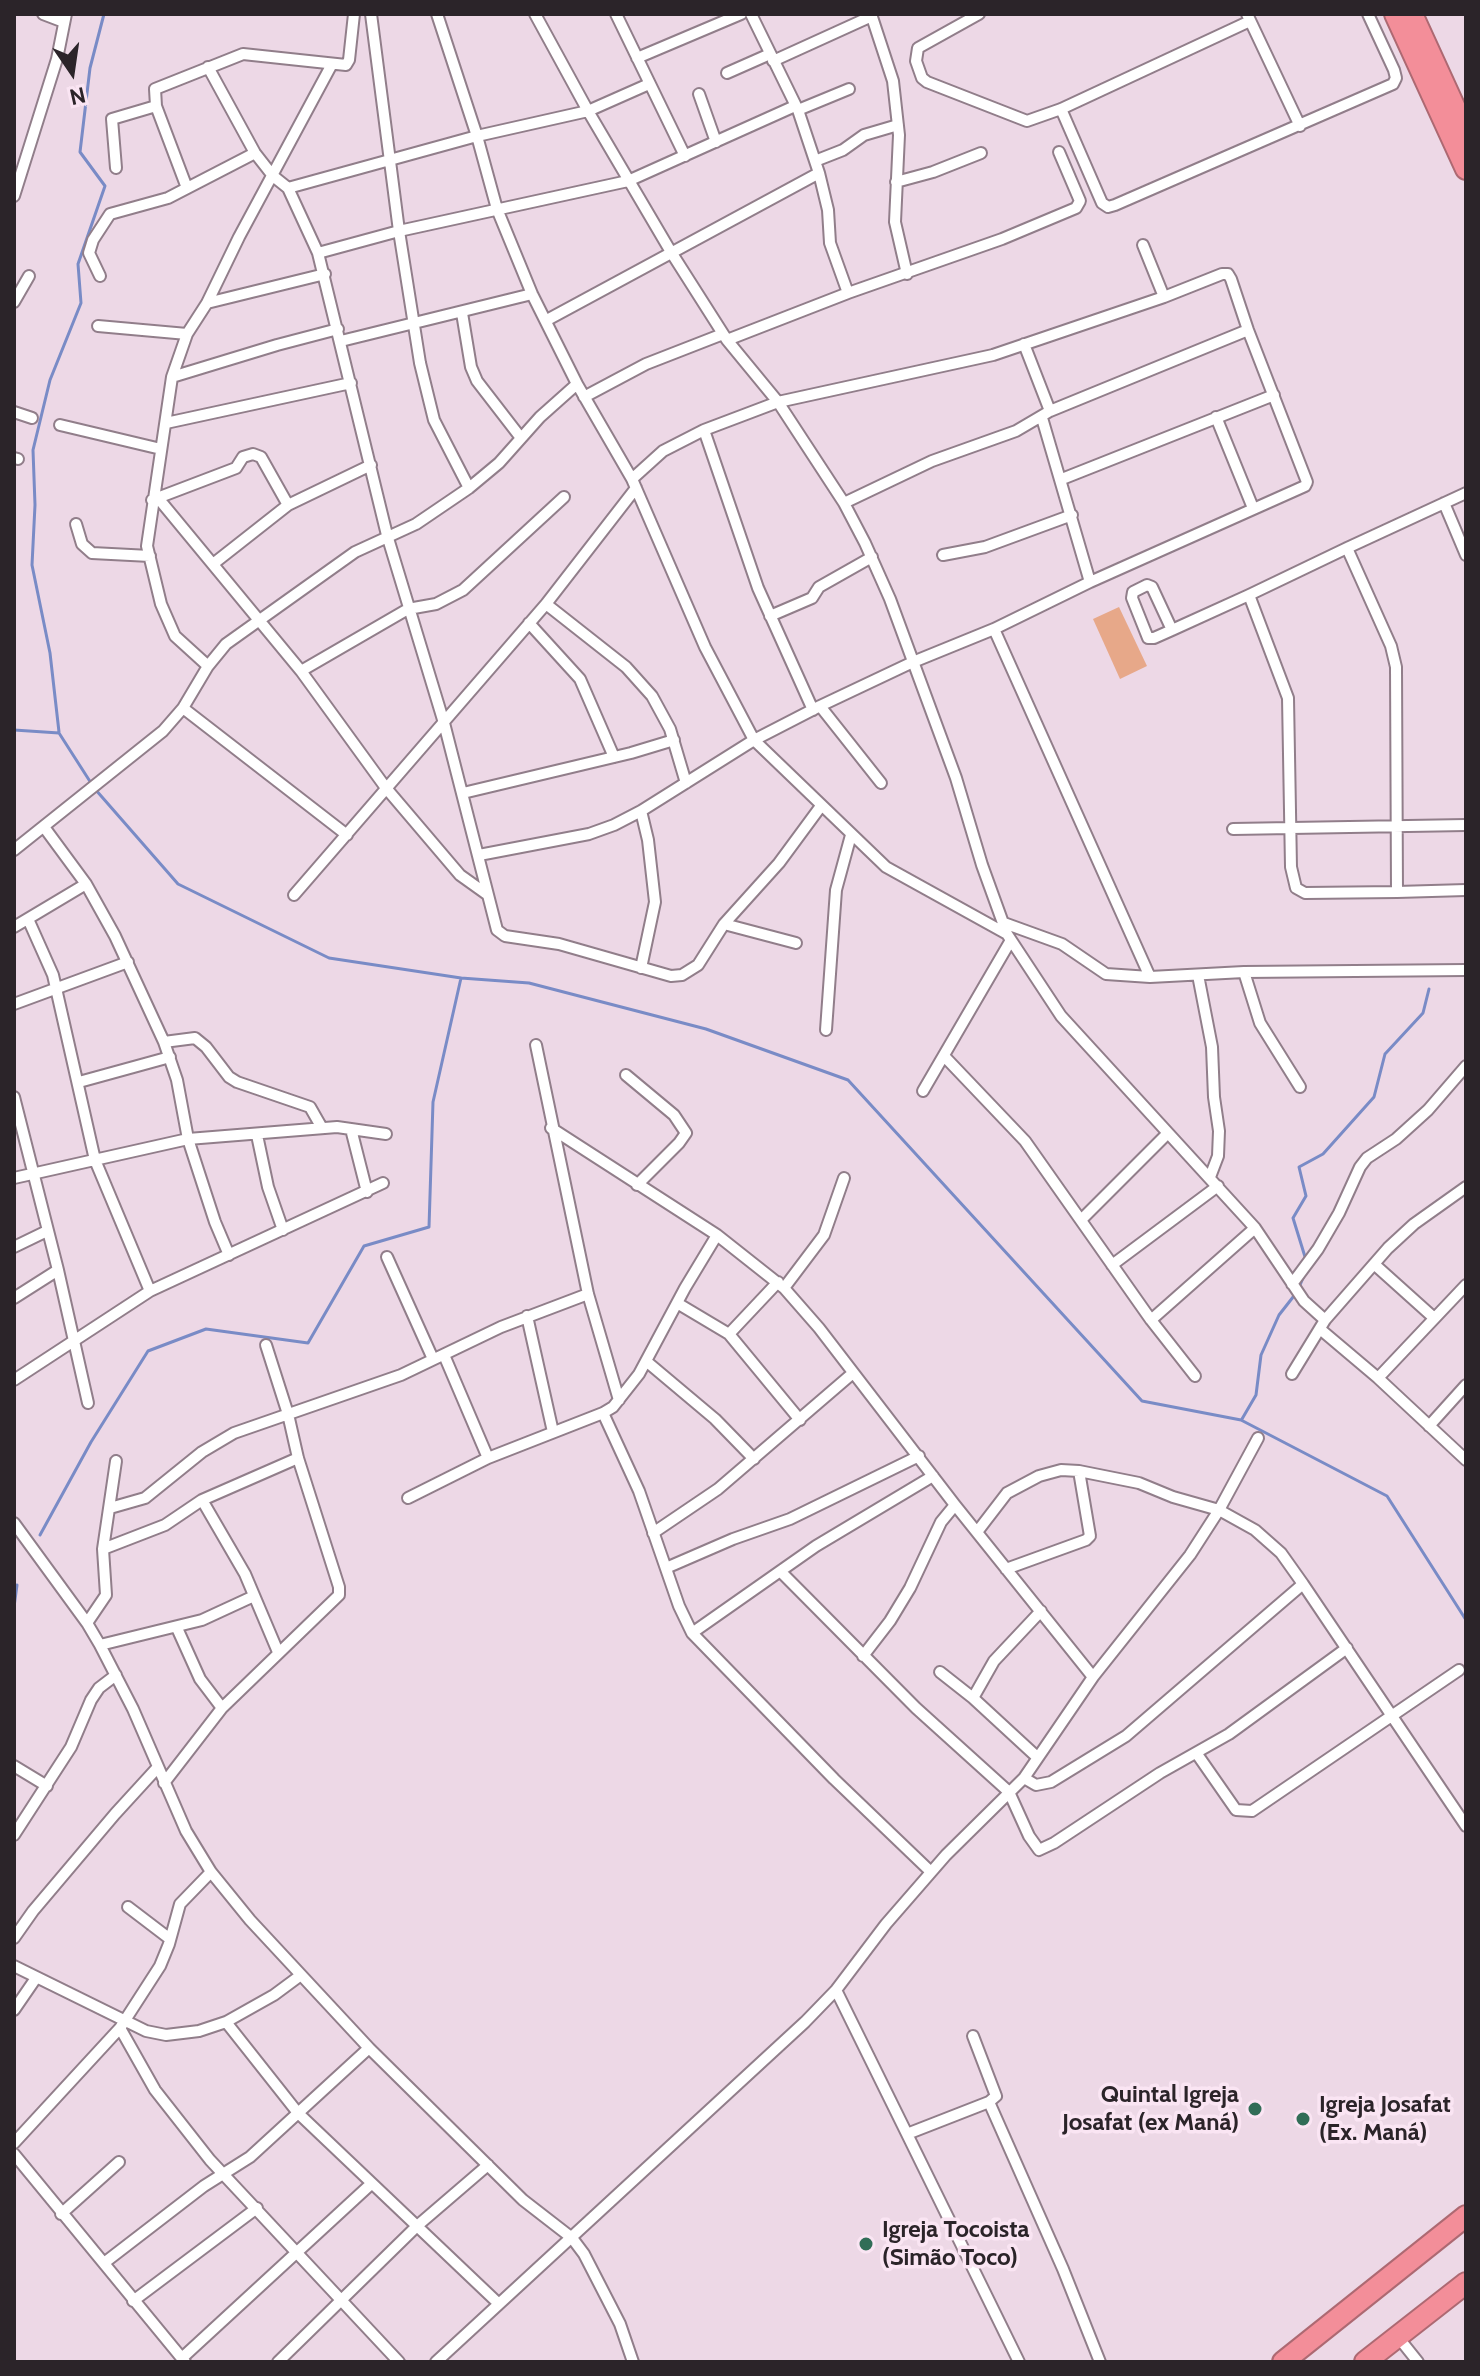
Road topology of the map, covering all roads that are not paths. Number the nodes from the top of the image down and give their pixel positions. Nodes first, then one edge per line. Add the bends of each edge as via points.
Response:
1 (43, 14) edge
2 (354, 14) edge
3 (371, 14) edge
4 (437, 14) edge
5 (535, 14) edge
6 (616, 14) edge
7 (741, 14) edge
8 (979, 14) edge
9 (1368, 14) edge
10 (1395, 14) edge
11 (1412, 14) edge
12 (871, 15) edge
13 (756, 16) edge
14 (65, 18) edge
15 (1248, 18) edge
16 (637, 58) junction
17 (772, 58) junction
18 (332, 64) junction
19 (208, 67) junction
20 (727, 73) dead end
21 (649, 84) junction
22 (849, 89) dead end
23 (699, 94) dead end
24 (156, 106) junction
25 (796, 108) junction
26 (1061, 109) junction
27 (588, 111) junction
28 (898, 125) junction
29 (1300, 126) junction
30 (1466, 132) edge
31 (477, 136) junction
32 (716, 142) junction
33 (1059, 152) dead end
34 (255, 153) junction
35 (981, 153) dead end
36 (685, 156) junction
37 (391, 159) junction
38 (815, 161) junction
39 (116, 168) dead end
40 (1466, 169) edge
41 (819, 173) junction
42 (273, 176) junction
43 (628, 181) junction
44 (896, 182) junction
45 (187, 188) junction
46 (288, 188) junction
47 (14, 196) edge
48 (497, 209) junction
49 (399, 231) junction
50 (1143, 245) dead end
51 (671, 252) junction
52 (318, 253) junction
53 (325, 274) junction
54 (907, 274) junction
55 (29, 276) dead end
56 (100, 276) dead end
57 (848, 293) junction
58 (532, 294) junction
59 (1164, 297) junction
60 (14, 302) edge
61 (207, 303) junction
62 (462, 313) junction
63 (547, 320) junction
64 (415, 325) junction
65 (98, 326) dead end
66 (1248, 330) junction
67 (187, 334) junction
68 (339, 335) junction
69 (725, 337) junction
70 (1024, 344) junction
71 (172, 377) junction
72 (351, 383) junction
73 (577, 384) junction
74 (1274, 395) junction
75 (584, 397) junction
76 (778, 402) junction
77 (14, 412) edge
78 (1046, 414) junction
79 (1216, 417) junction
80 (32, 418) dead end
81 (166, 423) junction
82 (60, 425) dead end
83 (704, 430) junction
84 (521, 438) junction
85 (161, 449) junction
86 (371, 465) junction
87 (1062, 479) junction
88 (634, 484) junction
89 (469, 488) junction
90 (1466, 493) edge
91 (564, 497) dead end
92 (155, 499) junction
93 (844, 503) junction
94 (1444, 503) junction
95 (288, 505) junction
96 (1253, 508) junction
97 (1072, 515) junction
98 (76, 524) dead end
99 (387, 535) junction
100 (1347, 548) junction
101 (943, 555) dead end
102 (1466, 555) edge
103 (150, 556) junction
104 (872, 557) junction
105 (213, 564) junction
106 (1090, 582) junction
107 (1249, 595) junction
108 (546, 604) junction
109 (408, 609) junction
110 (770, 616) junction
111 (260, 620) junction
112 (529, 623) junction
113 (994, 629) junction
114 (1172, 630) junction
115 (913, 662) junction
116 (208, 666) junction
117 (301, 671) junction
118 (183, 708) junction
119 (816, 708) junction
120 (444, 723) junction
121 (674, 740) junction
122 (754, 740) junction
123 (614, 757) junction
124 (686, 783) junction
125 (881, 783) dead end
126 (386, 788) junction
127 (463, 793) junction
128 (821, 806) junction
129 (641, 811) junction
130 (1397, 824) junction
131 (1466, 825) edge
132 (44, 827) junction
133 (1291, 827) junction
134 (1233, 829) dead end
135 (347, 835) junction
136 (851, 835) junction
137 (14, 850) edge
138 (479, 855) junction
139 (86, 884) junction
140 (1466, 890) edge
141 (1397, 892) junction
142 (294, 895) dead end
143 (488, 895) junction
144 (28, 919) junction
145 (724, 924) junction
146 (14, 927) edge
147 (1008, 932) junction
148 (796, 943) dead end
149 (128, 962) junction
150 (641, 968) junction
151 (1466, 970) edge
152 (1244, 972) junction
153 (1198, 975) junction
154 (1150, 977) junction
155 (56, 989) junction
156 (14, 1004) edge
157 (826, 1030) dead end
158 (164, 1042) junction
159 (536, 1045) dead end
160 (944, 1056) junction
161 (170, 1057) junction
162 (1466, 1066) edge
163 (626, 1075) dead end
164 (79, 1082) junction
165 (1300, 1087) dead end
166 (923, 1091) dead end
167 (14, 1097) edge
168 (322, 1128) junction
169 (551, 1128) junction
170 (351, 1129) junction
171 (386, 1134) dead end
172 (1167, 1134) junction
173 (257, 1135) junction
174 (188, 1139) junction
175 (95, 1160) junction
176 (33, 1174) junction
177 (14, 1178) edge
178 (844, 1178) dead end
179 (1214, 1182) junction
180 (383, 1183) dead end
181 (637, 1185) junction
182 (1466, 1187) edge
183 (367, 1192) junction
184 (1082, 1219) junction
185 (1255, 1228) junction
186 (283, 1230) junction
187 (47, 1231) junction
188 (717, 1235) junction
189 (14, 1247) edge
190 (229, 1255) junction
191 (387, 1257) dead end
192 (1374, 1264) junction
193 (1112, 1265) junction
194 (58, 1270) junction
195 (1292, 1284) junction
196 (781, 1285) junction
197 (1466, 1285) edge
198 (150, 1291) junction
199 (588, 1294) junction
200 (14, 1298) edge
201 (677, 1303) junction
202 (527, 1316) junction
203 (1433, 1317) junction
204 (1151, 1320) junction
205 (1322, 1324) junction
206 (729, 1334) junction
207 (74, 1339) junction
208 (266, 1345) dead end
209 (439, 1357) junction
210 (646, 1361) junction
211 (853, 1373) junction
212 (1292, 1374) dead end
213 (1195, 1376) dead end
214 (1378, 1378) junction
215 (14, 1380) edge
216 (1466, 1385) edge
217 (619, 1400) junction
218 (88, 1403) dead end
219 (603, 1413) junction
220 (288, 1414) junction
221 (800, 1420) junction
222 (1429, 1426) junction
223 (553, 1432) junction
224 (1258, 1438) dead end
225 (919, 1456) junction
226 (298, 1458) junction
227 (488, 1458) junction
228 (754, 1459) junction
229 (1466, 1460) edge
230 (116, 1461) dead end
231 (1079, 1471) junction
232 (933, 1476) junction
233 (408, 1498) dead end
234 (202, 1500) junction
235 (955, 1505) junction
236 (110, 1508) junction
237 (1219, 1510) junction
238 (14, 1523) edge
239 (977, 1532) junction
240 (653, 1533) junction
241 (103, 1549) junction
242 (666, 1568) junction
243 (1006, 1569) junction
244 (781, 1572) junction
245 (1303, 1584) junction
246 (254, 1596) junction
247 (1041, 1611) junction
248 (87, 1623) junction
249 (177, 1628) junction
250 (692, 1633) junction
251 (100, 1645) junction
252 (1347, 1648) junction
253 (278, 1652) junction
254 (863, 1656) junction
255 (1459, 1670) dead end
256 (940, 1672) dead end
257 (116, 1675) junction
258 (1093, 1677) junction
259 (973, 1698) junction
260 (222, 1708) junction
261 (1393, 1716) junction
262 (1197, 1754) junction
263 (1037, 1757) junction
264 (14, 1766) edge
265 (158, 1767) junction
266 (1024, 1778) junction
267 (164, 1783) junction
268 (47, 1786) junction
269 (1009, 1792) junction
270 (1466, 1826) edge
271 (14, 1835) edge
272 (211, 1872) junction
273 (931, 1872) junction
274 (128, 1907) dead end
275 (14, 1938) edge
276 (170, 1939) junction
277 (14, 1966) edge
278 (301, 1975) junction
279 (36, 1978) junction
280 (836, 1990) junction
281 (14, 2010) edge
282 (226, 2022) junction
283 (123, 2025) junction
284 (973, 2036) dead end
285 (369, 2048) junction
286 (989, 2102) junction
287 (298, 2113) junction
288 (907, 2134) junction
289 (14, 2143) edge
290 (14, 2154) edge
291 (119, 2162) dead end
292 (488, 2165) junction
293 (226, 2175) junction
294 (371, 2184) junction
295 (257, 2208) junction
296 (61, 2214) junction
297 (1466, 2216) edge
298 (417, 2226) junction
299 (572, 2238) junction
300 (297, 2252) junction
301 (104, 2263) junction
302 (1463, 2292) edge
303 (342, 2299) junction
304 (133, 2301) junction
305 (499, 2304) junction
306 (1398, 2337) junction
307 (183, 2360) edge
308 (278, 2362) edge
309 (399, 2362) edge
310 (436, 2362) edge
311 (633, 2362) edge
312 (1019, 2362) edge
313 (1100, 2362) edge
314 (1283, 2362) edge
315 (1365, 2362) edge
316 (1418, 2362) edge

1 - 14 street
2 - 18 street via 348,63
3 - 37 street
4 - 31 street
5 - 27 street
6 - 16 street
7 - 16 street
8 - 26 street via 918,48 922,78 1020,120
9 - 29 street via 1394,70 1393,84
10 - 40 highway
11 - 30 highway
12 - 17 street
12 - 28 street via 892,72
13 - 17 street
14 - 47 street
15 - 26 street
15 - 29 street
16 - 21 street
17 - 20 street
17 - 25 street
18 - 19 street via 243,54
18 - 42 street
19 - 24 street via 155,89
19 - 34 street
21 - 27 street
21 - 36 street
22 - 25 street
23 - 32 street
24 - 39 street via 112,119
24 - 45 street
25 - 32 street
25 - 38 street
26 - 29 street via 1108,207
27 - 31 street
27 - 43 street
28 - 38 street via 864,135
28 - 44 street
31 - 37 street
31 - 48 street
32 - 36 street
33 - 54 street via 1080,201 1076,208
34 - 42 street
34 - 45 street
35 - 44 street
36 - 43 street
37 - 46 street
37 - 49 street
38 - 41 street
41 - 51 street
41 - 57 street via 830,243
42 - 46 street
42 - 61 street
43 - 48 street
43 - 51 street
44 - 54 street via 897,236
45 - 56 street via 110,214 89,253
46 - 52 street
48 - 49 street
48 - 58 street
49 - 52 street
49 - 64 street
50 - 59 street
51 - 63 street
51 - 69 street
52 - 53 street
53 - 61 street
53 - 68 street
54 - 57 street
55 - 60 street
57 - 69 street
58 - 62 street
58 - 63 street
59 - 66 street via 1228,274
59 - 70 street
61 - 67 street
62 - 64 street
62 - 84 street via 477,381
63 - 73 street
64 - 68 street
64 - 89 street via 434,420
65 - 67 street
66 - 74 street
66 - 78 street
67 - 71 street
68 - 71 street
68 - 72 street
69 - 75 street via 646,364
69 - 76 street
70 - 76 street
70 - 78 street
71 - 81 street
72 - 81 street
72 - 86 street
73 - 75 street
73 - 84 street
74 - 79 street
74 - 96 street via 1307,482
75 - 88 street
76 - 83 street
76 - 93 street
77 - 80 street
78 - 87 street
78 - 93 street
79 - 87 street
79 - 96 street
81 - 85 street
82 - 85 street
83 - 88 street via 663,451
83 - 110 street
84 - 89 street
85 - 92 street
86 - 95 street
86 - 99 street
87 - 97 street
88 - 108 street
88 - 122 street via 705,647
89 - 99 street via 416,524
90 - 94 street
91 - 109 street via 463,590 436,604
92 - 95 street via 236,468 243,457 253,454 261,457
92 - 103 street
92 - 105 street
93 - 104 street
94 - 100 street
94 - 102 street
95 - 105 street
96 - 106 street
97 - 101 street via 995,544
97 - 106 street
98 - 103 street via 82,544 92,553
99 - 109 street
99 - 111 street
100 - 107 street
100 - 130 street via 1395,657
103 - 116 street via 175,636
104 - 110 street via 819,587 812,598
104 - 115 street
105 - 111 street
106 - 113 street
107 - 114 street
107 - 133 street via 1286,686
108 - 112 street
108 - 121 street via 635,675 659,707
109 - 117 street
109 - 120 street
110 - 119 street
111 - 116 street via 226,644
111 - 117 street
112 - 120 street
112 - 123 street via 580,679
113 - 115 street
113 - 154 street
114 - 114 street via 1148,638 1133,592 1152,587
115 - 119 street
115 - 147 street
116 - 118 street
117 - 126 street
118 - 132 street via 163,731
118 - 135 street
119 - 122 street
119 - 125 street
120 - 126 street
120 - 127 street
121 - 123 street
121 - 124 street
122 - 124 street
122 - 128 street
123 - 127 street
124 - 129 street
126 - 135 street
126 - 143 street via 460,875
127 - 138 street
128 - 136 street
128 - 145 street
129 - 138 street via 589,834
129 - 150 street via 655,902
130 - 131 street
130 - 133 street
130 - 141 street
132 - 137 street
132 - 139 street
133 - 134 street
133 - 141 street via 1296,888 1305,893
135 - 142 street
136 - 147 street via 891,870
136 - 157 street via 836,890
138 - 143 street
139 - 144 street
139 - 149 street
140 - 141 street
143 - 150 street via 497,930 505,936 559,944
144 - 146 street
144 - 155 street
145 - 148 street
145 - 150 street via 690,971 671,976
147 - 154 street via 1062,944 1106,974
147 - 160 street
147 - 172 street via 1061,1016
149 - 155 street
149 - 158 street
151 - 152 street
152 - 153 street
152 - 165 street via 1260,1023
153 - 154 street
153 - 179 street via 1212,1047 1219,1131
155 - 156 street
155 - 164 street
158 - 161 street
158 - 168 street via 195,1038 229,1077 310,1107
159 - 169 street
160 - 166 street
160 - 184 street via 1018,1132
161 - 164 street
161 - 174 street
162 - 195 street via 1413,1125 1367,1158 1318,1249
163 - 181 street via 674,1115 686,1133
164 - 175 street
167 - 176 street
168 - 170 street
168 - 173 street
169 - 181 street
169 - 199 street
170 - 171 street
170 - 183 street
172 - 179 street
172 - 184 street
173 - 174 street
173 - 186 street
174 - 175 street
174 - 190 street
175 - 176 street
175 - 198 street
176 - 177 street
176 - 187 street
178 - 196 street via 824,1235
179 - 185 street
179 - 193 street
180 - 183 street
181 - 188 street
182 - 192 street via 1405,1232
183 - 186 street
184 - 193 street
185 - 195 street
185 - 204 street
186 - 190 street
187 - 189 street
187 - 194 street
188 - 196 street
188 - 201 street
190 - 198 street
191 - 209 street
192 - 203 street
192 - 205 street
193 - 204 street
194 - 200 street
194 - 207 street
195 - 205 street
196 - 206 street
196 - 211 street
197 - 203 street
198 - 207 street
199 - 202 street
199 - 217 street
201 - 206 street
201 - 210 street
202 - 209 street
202 - 223 street
203 - 214 street
204 - 213 street
205 - 212 street
205 - 214 street
206 - 221 street
207 - 215 street
207 - 218 street
208 - 220 street
209 - 220 street
209 - 227 street
210 - 217 street
210 - 228 street
211 - 221 street
211 - 225 street
214 - 222 street
216 - 222 street
217 - 219 street
219 - 223 street
219 - 240 street
220 - 226 street
220 - 236 street via 218,1442 145,1498
221 - 228 street
222 - 229 street
223 - 227 street
224 - 237 street
225 - 232 street
225 - 242 street via 801,1514
226 - 234 street
226 - 253 street via 339,1595
227 - 233 street
228 - 240 street
230 - 236 street
231 - 237 street via 1122,1478
231 - 239 street via 1061,1470 1022,1484 1007,1493
231 - 243 street via 1090,1536
232 - 235 street
232 - 244 street
234 - 241 street via 165,1525
234 - 246 street
235 - 239 street
235 - 254 street via 890,1621
236 - 241 street
237 - 245 street via 1265,1537
237 - 258 street via 1178,1571
238 - 248 street
239 - 243 street
240 - 242 street
241 - 248 street via 106,1595
242 - 250 street
243 - 247 street
244 - 250 street
244 - 254 street
245 - 252 street
245 - 266 street via 1126,1736 1051,1782 1036,1785
246 - 249 street
246 - 253 street
247 - 258 street
247 - 259 street via 994,1661
248 - 251 street
249 - 251 street
249 - 260 street via 200,1679
250 - 273 street
251 - 257 street
252 - 261 street
252 - 262 street
253 - 260 street
254 - 269 street
255 - 261 street
256 - 259 street
257 - 265 street
257 - 268 street via 91,1700
258 - 263 street
259 - 263 street
260 - 267 street
261 - 262 street via 1252,1811 1236,1810
261 - 270 street
262 - 269 street via 1039,1850
263 - 266 street
264 - 268 street
265 - 267 street
265 - 275 street
266 - 269 street
267 - 272 street
268 - 271 street
269 - 273 street
272 - 276 street via 180,1904
272 - 278 street
273 - 280 street
274 - 276 street
276 - 283 street via 155,1975
277 - 279 street
278 - 282 street
278 - 285 street
279 - 281 street
279 - 283 street
280 - 288 street
280 - 299 street
282 - 283 street via 166,2035
282 - 287 street
283 - 289 street
283 - 293 street via 155,2090
284 - 286 street via 997,2092
285 - 287 street
285 - 292 street
286 - 288 street
286 - 313 street
287 - 293 street
287 - 294 street
288 - 312 street
290 - 296 street
291 - 296 street
292 - 298 street
292 - 299 street
293 - 295 street
293 - 301 street
294 - 298 street
294 - 300 street
295 - 300 street
295 - 304 street
296 - 301 street
297 - 314 highway
298 - 303 street
298 - 305 street
299 - 305 street
299 - 311 street via 620,2324
300 - 303 street
300 - 307 street
301 - 304 street
302 - 306 highway
303 - 308 street
303 - 309 street
304 - 307 street
305 - 310 street
306 - 315 highway
306 - 316 street

